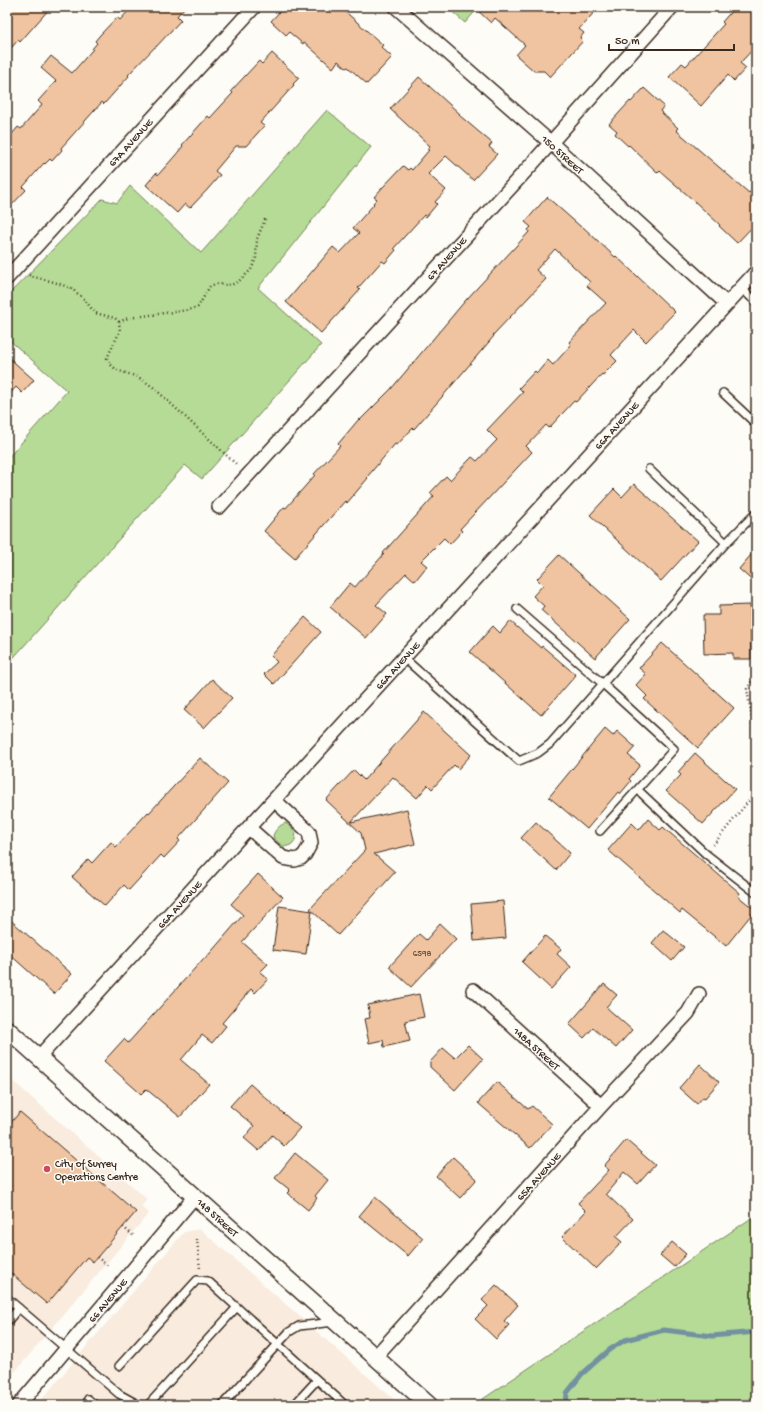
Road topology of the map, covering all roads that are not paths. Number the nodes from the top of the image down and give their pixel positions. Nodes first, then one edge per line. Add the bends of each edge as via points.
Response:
1 (254, 7) edge
2 (396, 7) edge
3 (672, 7) edge
4 (551, 143) junction
5 (756, 272) edge
6 (7, 278) edge
7 (741, 288) junction
8 (756, 302) edge
9 (727, 304) junction
10 (724, 393) dead end
11 (756, 424) edge
12 (650, 469) dead end
13 (218, 507) dead end
14 (756, 513) edge
15 (726, 543) junction
16 (517, 609) dead end
17 (404, 658) junction
18 (603, 684) junction
19 (638, 790) junction
20 (274, 800) junction
21 (248, 828) junction
22 (600, 831) dead end
23 (756, 892) edge
24 (473, 990) dead end
25 (699, 994) dead end
26 (7, 1029) edge
27 (39, 1057) junction
28 (601, 1106) junction
29 (195, 1196) junction
30 (7, 1298) edge
31 (237, 1307) junction
32 (19, 1308) junction
33 (335, 1321) junction
34 (7, 1322) edge
35 (278, 1344) junction
36 (66, 1348) junction
37 (375, 1357) junction
38 (119, 1366) dead end
39 (317, 1380) junction
40 (88, 1399) dead end
41 (18, 1405) edge
42 (95, 1405) edge
43 (139, 1405) edge
44 (148, 1405) edge
45 (222, 1405) edge
46 (294, 1405) edge
47 (345, 1405) edge
48 (429, 1405) edge

1 - 6 street, 67A AVENUE
2 - 4 street, 150 STREET
3 - 4 street, 67 AVENUE
4 - 9 street, 150 STREET
4 - 13 street, 67 AVENUE
5 - 7 street, 66A AVENUE
7 - 8 lane
7 - 9 street, 66A AVENUE
9 - 17 street, 66A AVENUE
10 - 11 lane
12 - 15 lane
14 - 15 lane
15 - 18 lane
16 - 18 lane
17 - 18 lane via 519,761 538,753 550,744
17 - 20 street, 66A AVENUE
18 - 19 lane via 674,749
19 - 22 lane
19 - 23 lane via 706,854
20 - 21 street, 66A AVENUE
20 - 21 street via 309,832 311,844 306,854 295,860 283,858
21 - 27 street, 66A AVENUE
24 - 28 street, 148A STREET
25 - 28 street, 65A AVENUE via 688,1013
26 - 27 street, 148 STREET
27 - 29 street, 148 STREET
28 - 37 street, 65A AVENUE
29 - 33 street, 148 STREET
29 - 36 street, 66 AVENUE
30 - 32 lane
31 - 35 lane
31 - 38 lane via 208,1281 197,1280
31 - 44 lane
32 - 34 lane
32 - 36 lane
33 - 35 lane via 299,1326
33 - 37 street, 148 STREET
35 - 39 lane
35 - 45 lane
36 - 41 street, 66 AVENUE
36 - 43 lane via 119,1394
37 - 48 street, 148 STREET
39 - 46 lane
39 - 47 lane
40 - 42 lane

